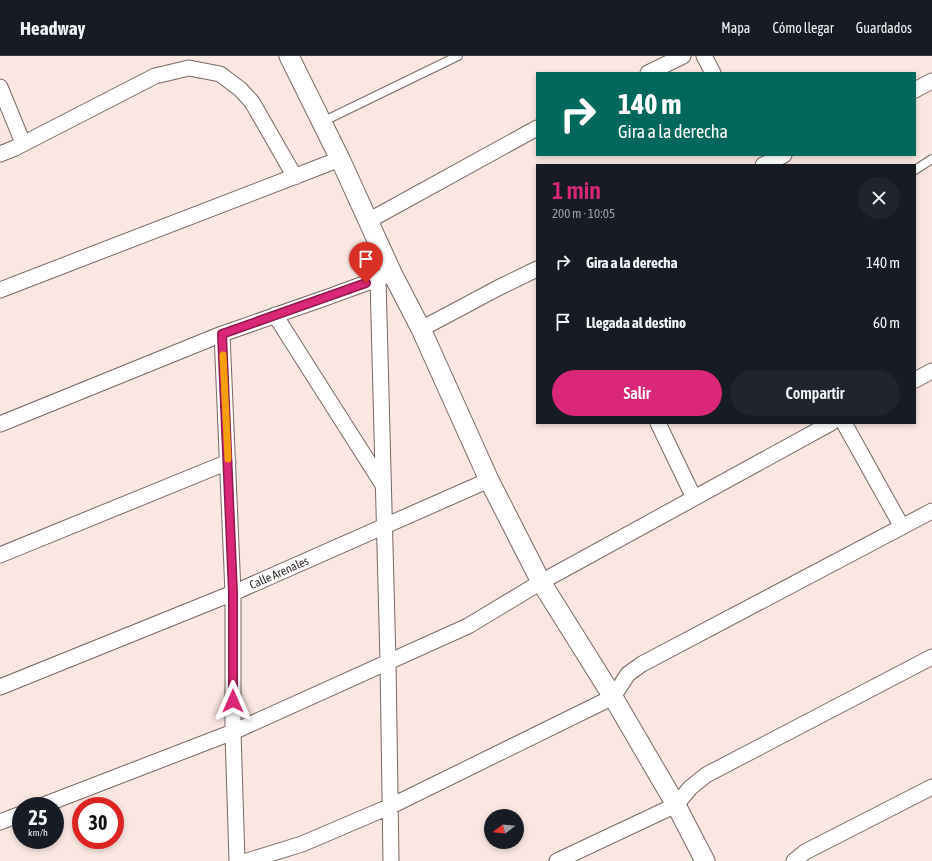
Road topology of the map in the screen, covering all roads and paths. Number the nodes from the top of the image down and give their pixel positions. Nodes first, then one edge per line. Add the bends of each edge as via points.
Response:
1 (289, 56) edge
2 (458, 56) edge
3 (683, 56) edge
4 (704, 56) edge
5 (650, 72) edge
6 (712, 72) edge
7 (932, 81) edge
8 (0, 87) edge
9 (916, 89) edge
10 (322, 122) junction
11 (536, 129) edge
12 (23, 143) junction
13 (0, 154) edge
14 (782, 156) edge
15 (340, 159) junction
16 (932, 159) edge
17 (764, 164) edge
18 (916, 169) edge
19 (295, 177) junction
20 (368, 221) junction
21 (536, 269) edge
22 (385, 276) junction
23 (0, 290) edge
24 (275, 315) junction
25 (421, 329) junction
26 (222, 334) junction
27 (932, 371) edge
28 (916, 379) edge
29 (0, 424) edge
30 (658, 424) edge
31 (828, 424) edge
32 (845, 424) edge
33 (228, 462) junction
34 (490, 480) junction
35 (384, 486) junction
36 (694, 498) junction
37 (932, 511) edge
38 (385, 526) junction
39 (902, 527) junction
40 (0, 555) edge
41 (541, 582) junction
42 (233, 593) junction
43 (932, 657) edge
44 (388, 662) junction
45 (0, 687) edge
46 (613, 697) junction
47 (233, 732) junction
48 (932, 787) edge
49 (64, 797) edge
50 (676, 805) junction
51 (391, 806) junction
52 (12, 817) edge
53 (0, 822) edge
54 (237, 861) edge
55 (247, 861) edge
56 (391, 861) edge
57 (557, 861) edge
58 (704, 861) edge
59 (794, 861) edge

1 - 10 street
2 - 10 lane
3 - 5 street
4 - 6 street
7 - 9 street
8 - 12 street
10 - 15 street
11 - 20 street
12 - 13 street
12 - 19 street via 155,76 189,68 220,74 240,89 252,102
14 - 17 street
15 - 19 street
15 - 20 street
16 - 18 lane
19 - 23 street
20 - 22 street
21 - 25 street
22 - 24 street
22 - 25 street
22 - 35 street
24 - 26 street
24 - 35 street
25 - 34 street
26 - 29 street
26 - 33 street
27 - 28 street
30 - 36 street
31 - 36 street
32 - 39 street
33 - 40 street
33 - 42 street
34 - 38 street, Calle Arenales
34 - 41 street
35 - 38 street
36 - 41 street
37 - 39 street
38 - 42 street, Calle Arenales
38 - 44 street
39 - 46 street via 642,664 628,674
41 - 44 street via 468,626
41 - 46 street
42 - 45 street, Calle Arenales
42 - 47 street
43 - 50 street via 706,775 690,788
44 - 47 street
44 - 51 street
46 - 50 street
46 - 51 street
47 - 49 street
47 - 54 street
48 - 59 street via 805,852
50 - 57 street
50 - 58 street
51 - 55 street via 302,844
51 - 56 street
52 - 53 street

